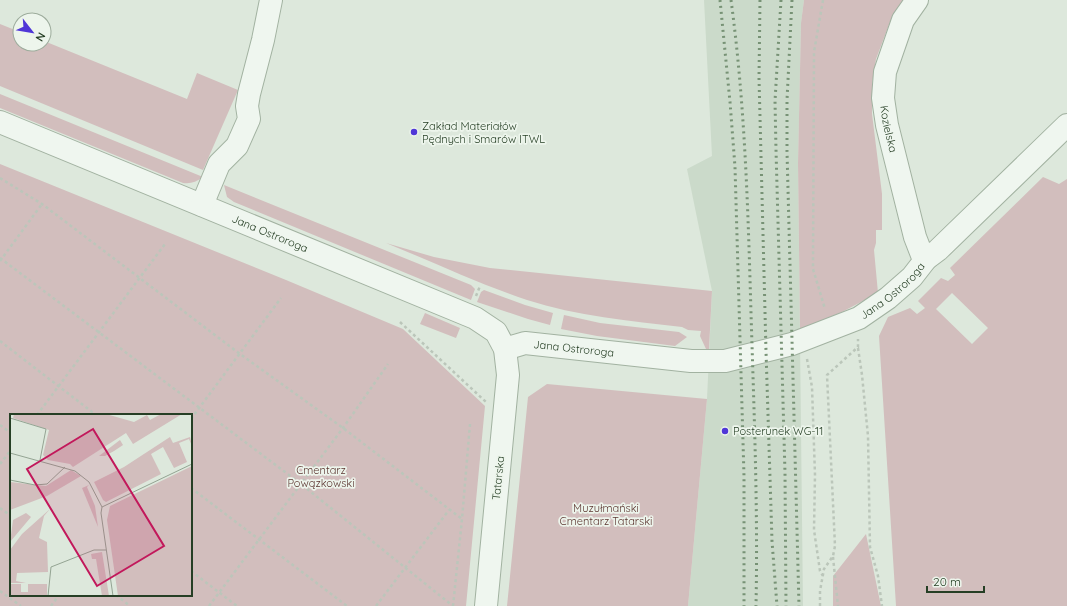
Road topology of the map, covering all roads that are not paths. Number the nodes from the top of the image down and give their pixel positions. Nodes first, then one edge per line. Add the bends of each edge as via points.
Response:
1 (271, 0) edge
2 (917, 0) edge
3 (0, 122) edge
4 (1067, 125) edge
5 (202, 205) junction
6 (926, 259) junction
7 (505, 349) junction
8 (486, 606) edge

1 - 5 street via 249,94 249,120 237,146 220,164
2 - 6 street, Kozielska via 903,20 885,72 884,98 887,125 915,237
3 - 5 street, Jana Ostroroga
4 - 6 street, Jana Ostroroga
5 - 7 street, Jana Ostroroga via 475,318 496,332
6 - 7 street, Jana Ostroroga via 888,298 859,318 786,345 725,361 691,361 525,343
7 - 8 street, Tatarska via 508,375

